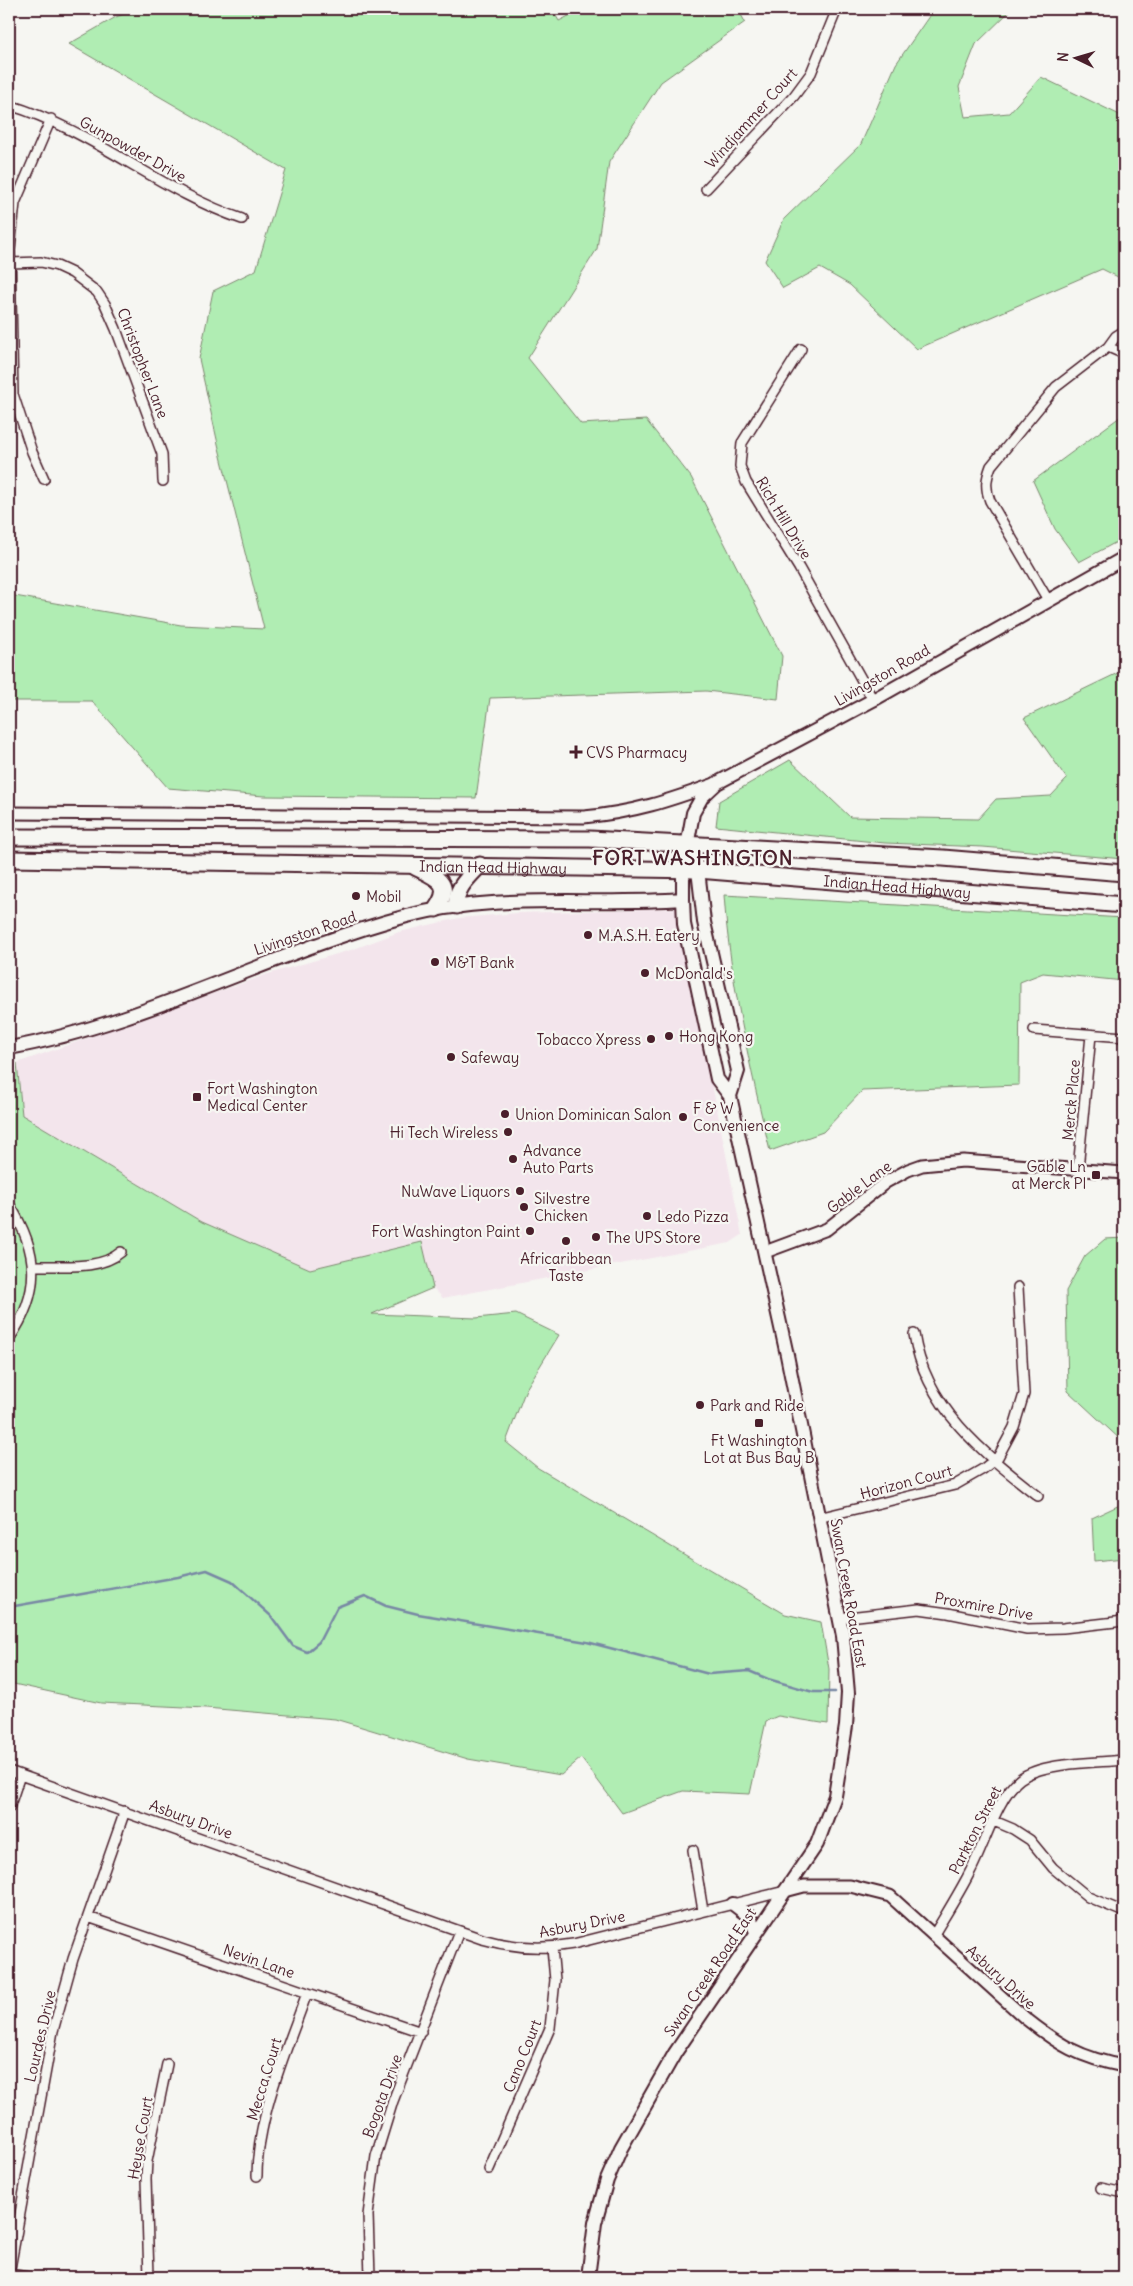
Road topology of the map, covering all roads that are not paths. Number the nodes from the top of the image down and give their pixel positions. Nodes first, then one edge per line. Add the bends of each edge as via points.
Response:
1 (837, 9) edge
2 (9, 105) edge
3 (51, 120) junction
4 (706, 189) dead end
5 (242, 219) dead end
6 (10, 263) edge
7 (1124, 331) edge
8 (1108, 347) junction
9 (801, 349) dead end
10 (1124, 354) edge
11 (44, 478) dead end
12 (164, 481) dead end
13 (1124, 558) edge
14 (1048, 600) junction
15 (873, 700) junction
16 (717, 783) junction
17 (9, 813) edge
18 (9, 837) edge
19 (689, 845) junction
20 (9, 859) edge
21 (412, 866) junction
22 (480, 866) junction
23 (690, 870) junction
24 (1124, 873) edge
25 (683, 899) junction
26 (1124, 905) edge
27 (457, 906) junction
28 (436, 909) junction
29 (1034, 1030) dead end
30 (1091, 1034) junction
31 (1124, 1037) edge
32 (9, 1048) edge
33 (730, 1096) junction
34 (1078, 1169) junction
35 (1124, 1173) edge
36 (9, 1204) edge
37 (122, 1252) dead end
38 (765, 1252) junction
39 (33, 1266) junction
40 (1018, 1287) dead end
41 (914, 1334) dead end
42 (9, 1339) edge
43 (993, 1461) junction
44 (1038, 1496) dead end
45 (818, 1518) junction
46 (840, 1618) junction
47 (1124, 1621) edge
48 (1124, 1760) edge
49 (9, 1771) edge
50 (20, 1775) junction
51 (9, 1808) edge
52 (125, 1811) junction
53 (994, 1821) junction
54 (693, 1850) dead end
55 (785, 1891) junction
56 (734, 1904) junction
57 (703, 1911) junction
58 (1124, 1912) edge
59 (88, 1917) junction
60 (459, 1932) junction
61 (756, 1932) junction
62 (933, 1936) junction
63 (552, 1948) junction
64 (307, 1993) junction
65 (421, 2032) junction
66 (167, 2064) dead end
67 (1124, 2066) edge
68 (489, 2169) dead end
69 (257, 2176) dead end
70 (1101, 2188) dead end
71 (1124, 2193) edge
72 (9, 2274) edge
73 (28, 2277) edge
74 (149, 2277) edge
75 (370, 2277) edge
76 (588, 2277) edge

1 - 4 street, Windjammer Court via 811,73 794,96
2 - 3 street, Gunpowder Drive
3 - 5 street, Gunpowder Drive via 188,195
3 - 6 street via 15,203
6 - 11 street via 13,394
6 - 12 street, Christopher Lane via 41,262 58,266 86,282 101,298 162,454
7 - 8 street
8 - 10 street
8 - 14 street via 1056,387 991,466 987,478 990,501
9 - 15 street, Rich Hill Drive via 742,443 740,466 746,482 799,568
13 - 14 main road, Livingston Road
14 - 15 main road, Livingston Road
15 - 16 main road, Livingston Road
16 - 17 street via 655,806 584,817
16 - 19 main road, Livingston Road via 702,797 693,813
18 - 19 highway, Indian Head Highway via 590,839
19 - 23 main road, Swan Creek Road East
19 - 24 highway, Indian Head Highway via 943,858
20 - 21 highway, Indian Head Highway
21 - 22 highway, Indian Head Highway
21 - 28 highway via 439,880 443,886 442,900
22 - 23 highway, Indian Head Highway
22 - 27 highway via 458,892
23 - 25 main road, Swan Creek Road East
23 - 26 highway, Indian Head Highway
23 - 33 main road, Swan Creek Road East via 738,1072
25 - 27 main road, Livingston Road via 502,901
25 - 33 main road, Swan Creek Road East via 684,924 718,1079
27 - 28 main road, Livingston Road
28 - 32 main road, Livingston Road via 332,941 103,1023
29 - 30 street
30 - 31 street
30 - 34 street, Merck Place
33 - 38 main road, Swan Creek Road East
34 - 35 street, Gable Lane
34 - 38 street, Gable Lane via 963,1161 922,1165 886,1182 827,1229
36 - 39 street via 22,1225
37 - 39 street via 111,1261 95,1264
38 - 45 main road, Swan Creek Road East
39 - 42 street via 30,1299 22,1320
40 - 43 street, Horizon Court via 1024,1394 1014,1427
41 - 43 street via 917,1353 937,1398 952,1419
43 - 44 street
43 - 45 street, Horizon Court via 955,1485
45 - 46 main road, Swan Creek Road East
46 - 47 street, Proxmire Drive via 919,1609 1027,1629
46 - 55 main road, Swan Creek Road East via 848,1693 835,1796 822,1832
48 - 53 street, Parkton Street via 1055,1767 1027,1775 1006,1796
49 - 50 street, Asbury Drive
50 - 51 street
50 - 52 street, Asbury Drive
52 - 59 street, Lourdes Drive
52 - 60 street, Asbury Drive
53 - 58 street via 1030,1840 1058,1873 1088,1897
53 - 62 street, Parkton Street via 972,1868
54 - 57 street
55 - 56 street, Asbury Drive
55 - 61 main road, Swan Creek Road East
55 - 62 street, Asbury Drive via 804,1886 869,1889 890,1896
56 - 57 street, Asbury Drive
56 - 61 main road via 750,1917
57 - 63 street, Asbury Drive
59 - 64 street, Nevin Lane
59 - 72 street, Lourdes Drive via 53,2031
60 - 63 street, Asbury Drive via 512,1946
60 - 65 street, Bogota Drive
61 - 76 main road, Swan Creek Road East via 674,2052 621,2148 597,2215
62 - 67 street, Asbury Drive via 1048,2036 1077,2054
63 - 68 street, Cano Court via 555,1990 550,2028
64 - 65 street, Nevin Lane
64 - 69 street, Mecca Court via 264,2122
65 - 75 street, Bogota Drive via 393,2101 373,2168 368,2214
66 - 74 street, Heyse Court via 147,2161 145,2196
70 - 71 street
72 - 73 street

